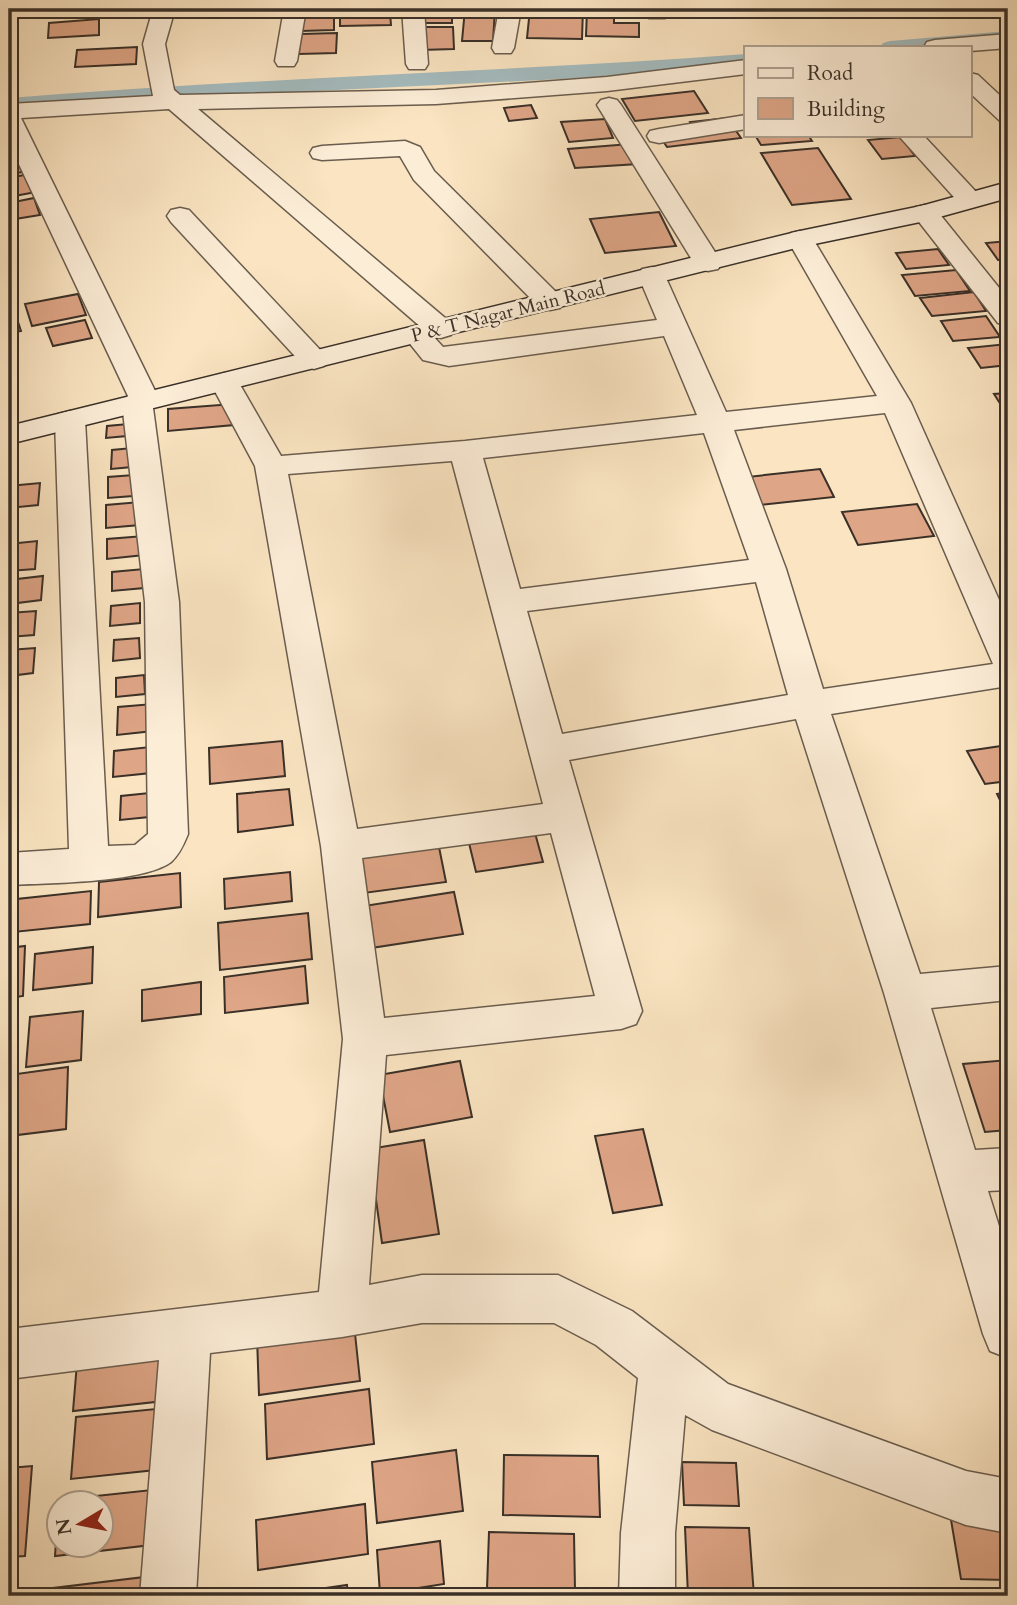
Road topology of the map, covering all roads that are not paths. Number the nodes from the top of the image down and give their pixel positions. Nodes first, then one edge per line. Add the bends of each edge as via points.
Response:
1 (164, 9) edge
2 (295, 9) edge
3 (413, 9) edge
4 (510, 9) edge
5 (948, 9) edge
6 (1008, 9) edge
7 (1008, 41) edge
8 (947, 46) edge
9 (503, 48) dead end
10 (286, 61) dead end
11 (417, 64) dead end
12 (744, 67) edge
13 (972, 82) edge
14 (171, 99) junction
15 (609, 105) dead end
16 (9, 111) edge
17 (1008, 116) edge
18 (9, 118) edge
19 (744, 122) edge
20 (659, 136) dead end
21 (911, 136) edge
22 (322, 153) dead end
23 (1008, 190) edge
24 (970, 200) junction
25 (925, 213) junction
26 (180, 216) dead end
27 (800, 239) junction
28 (708, 263) junction
29 (652, 275) junction
30 (550, 302) junction
31 (1008, 317) edge
32 (674, 326) junction
33 (429, 332) junction
34 (314, 360) junction
35 (225, 382) junction
36 (141, 402) junction
37 (896, 403) junction
38 (70, 420) junction
39 (715, 421) junction
40 (9, 435) edge
41 (465, 450) junction
42 (271, 466) junction
43 (769, 569) junction
44 (506, 602) junction
45 (1008, 659) edge
46 (1008, 674) edge
47 (809, 704) junction
48 (546, 751) junction
49 (566, 816) junction
50 (341, 846) junction
51 (89, 863) junction
52 (9, 869) edge
53 (1008, 983) edge
54 (905, 993) junction
55 (365, 1038) junction
56 (1008, 1168) edge
57 (960, 1172) junction
58 (342, 1313) junction
59 (186, 1332) junction
60 (1008, 1334) edge
61 (9, 1354) edge
62 (664, 1366) junction
63 (1008, 1506) edge
64 (168, 1596) edge
65 (646, 1596) edge

1 - 14 street via 154,44
2 - 10 street
3 - 11 street
4 - 9 street
5 - 6 street
7 - 8 street
12 - 14 street via 607,84 436,97
13 - 17 street
14 - 16 street
14 - 33 street via 340,244
15 - 28 street
18 - 36 street
19 - 20 street
21 - 24 street
22 - 30 street via 405,148 439,192
23 - 24 street, P & T Nagar Main Road
24 - 25 street, P & T Nagar Main Road
25 - 27 street, P & T Nagar Main Road
25 - 31 street
26 - 34 street
27 - 28 street, P & T Nagar Main Road
27 - 37 street
28 - 29 street, P & T Nagar Main Road
29 - 30 street, P & T Nagar Main Road
29 - 32 street
30 - 33 street, P & T Nagar Main Road
32 - 33 street via 449,357 433,354
32 - 39 street
33 - 34 street, P & T Nagar Main Road
34 - 35 street, P & T Nagar Main Road
35 - 36 street, P & T Nagar Main Road
35 - 42 street
36 - 38 street, P & T Nagar Main Road
36 - 51 street via 162,602 168,834 156,853 136,860
37 - 39 street
37 - 45 street
38 - 40 street, P & T Nagar Main Road
38 - 51 street
39 - 41 street
39 - 43 street
41 - 42 street
41 - 44 street
42 - 50 street
43 - 44 street
43 - 47 street
44 - 48 street
46 - 47 street
47 - 48 street
47 - 54 street
48 - 49 street
49 - 50 street
49 - 55 street via 621,1011
50 - 55 street
51 - 52 street
53 - 54 street
54 - 57 street
55 - 58 street
56 - 57 street
57 - 60 street
58 - 59 street
58 - 62 street via 422,1299 558,1299 614,1328
59 - 61 street
59 - 64 street
62 - 63 street via 712,1404 966,1498
62 - 65 street

